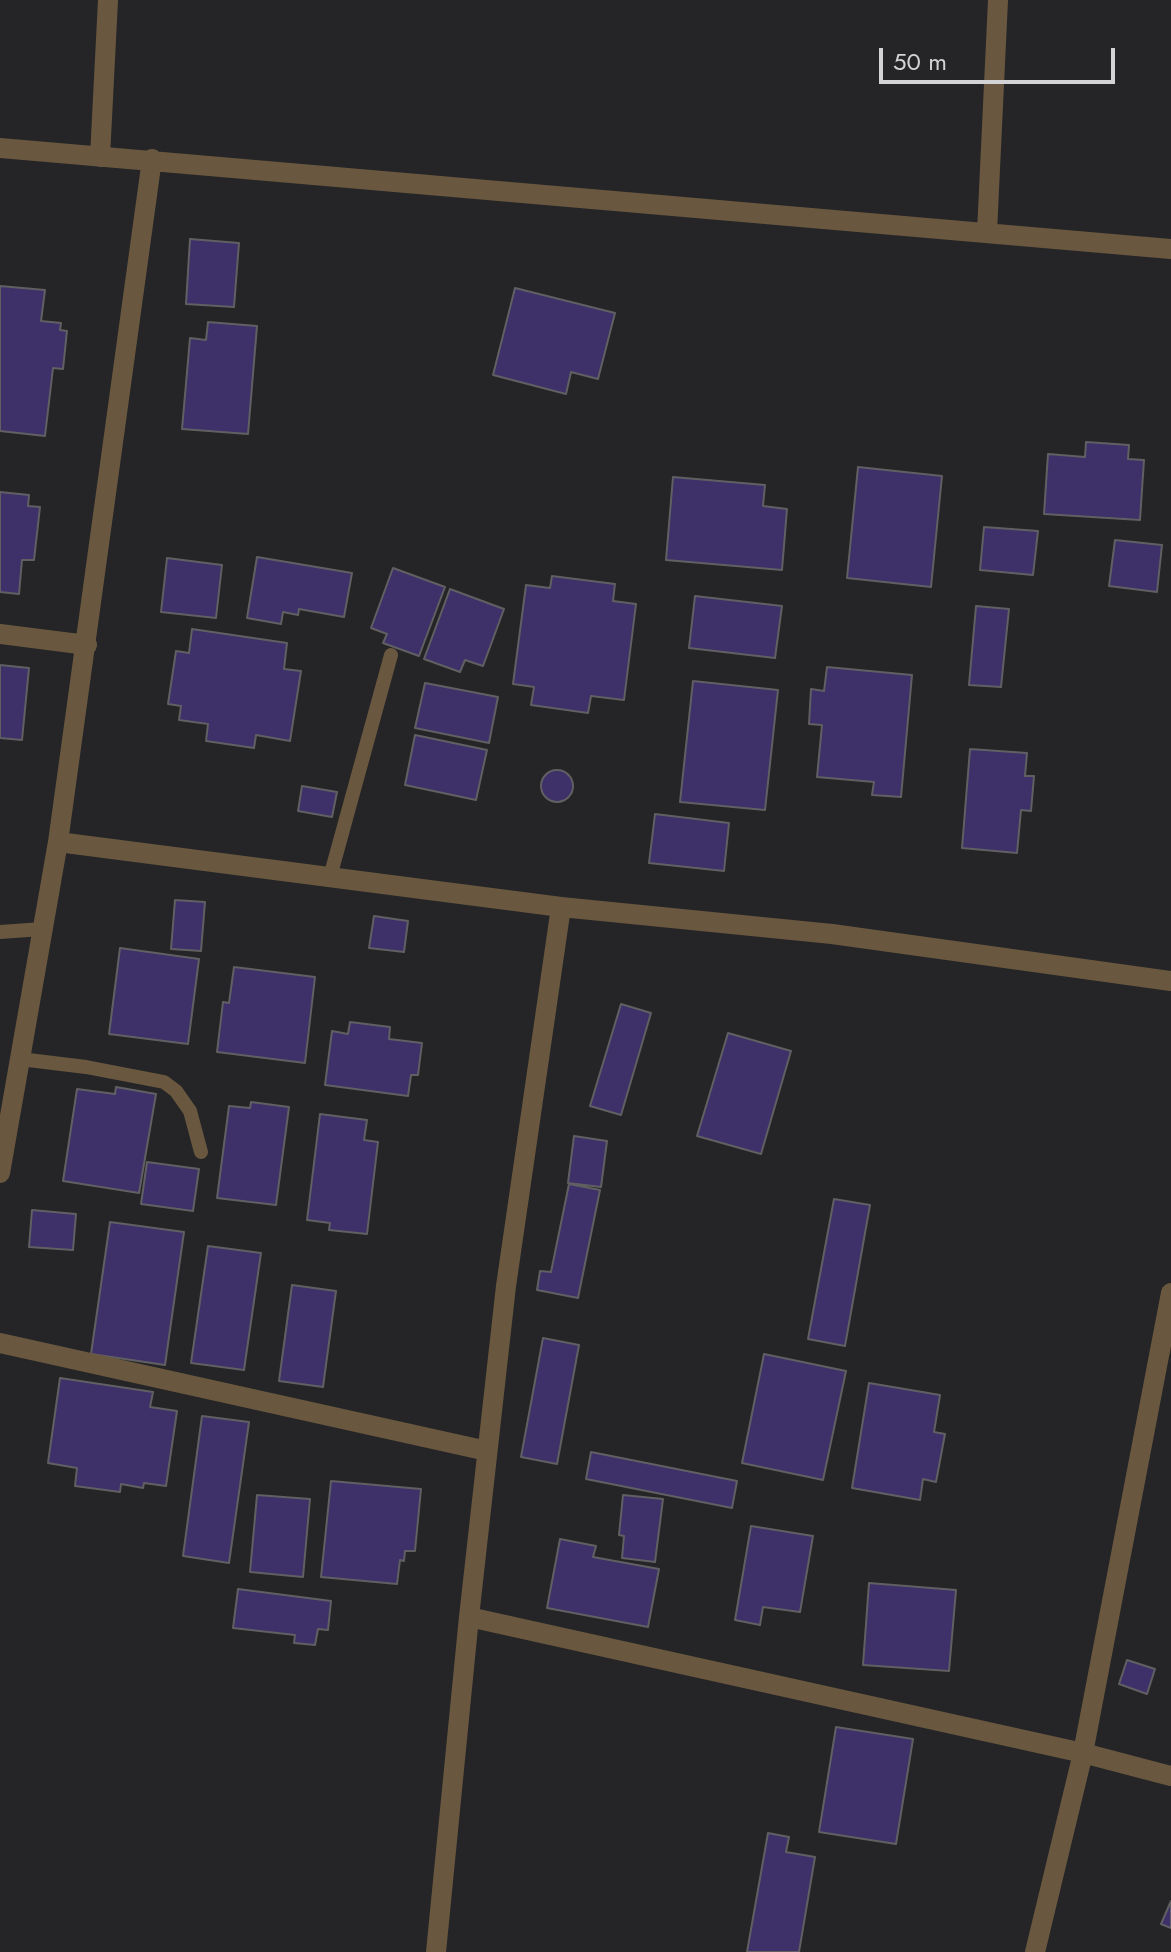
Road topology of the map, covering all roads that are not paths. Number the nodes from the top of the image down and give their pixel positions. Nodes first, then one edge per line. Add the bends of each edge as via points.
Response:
1 (108, 0) edge
2 (998, 0) edge
3 (0, 148) edge
4 (100, 157) junction
5 (152, 159) junction
6 (987, 232) junction
7 (1171, 249) edge
8 (0, 634) edge
9 (87, 645) junction
10 (391, 655) dead end
11 (58, 842) junction
12 (330, 877) junction
13 (561, 907) junction
14 (42, 929) junction
15 (0, 932) edge
16 (1171, 981) edge
17 (20, 1059) junction
18 (201, 1152) dead end
19 (0, 1173) edge
20 (1171, 1293) edge
21 (0, 1343) edge
22 (487, 1451) junction
23 (469, 1617) junction
24 (1083, 1753) junction
25 (1171, 1776) edge
26 (436, 1952) edge
27 (1035, 1952) edge

1 - 4 street
2 - 6 street
3 - 4 street
4 - 5 street
5 - 6 street
5 - 9 street
6 - 7 street
8 - 9 street
9 - 11 street
10 - 12 lane
11 - 12 street
11 - 14 street
12 - 13 street
13 - 16 street via 832,934
13 - 22 street
14 - 15 lane
14 - 17 street
17 - 18 lane via 164,1082 190,1111
17 - 19 street
20 - 24 street
21 - 22 street
22 - 23 street
23 - 24 street
23 - 26 street
24 - 25 street
24 - 27 street

